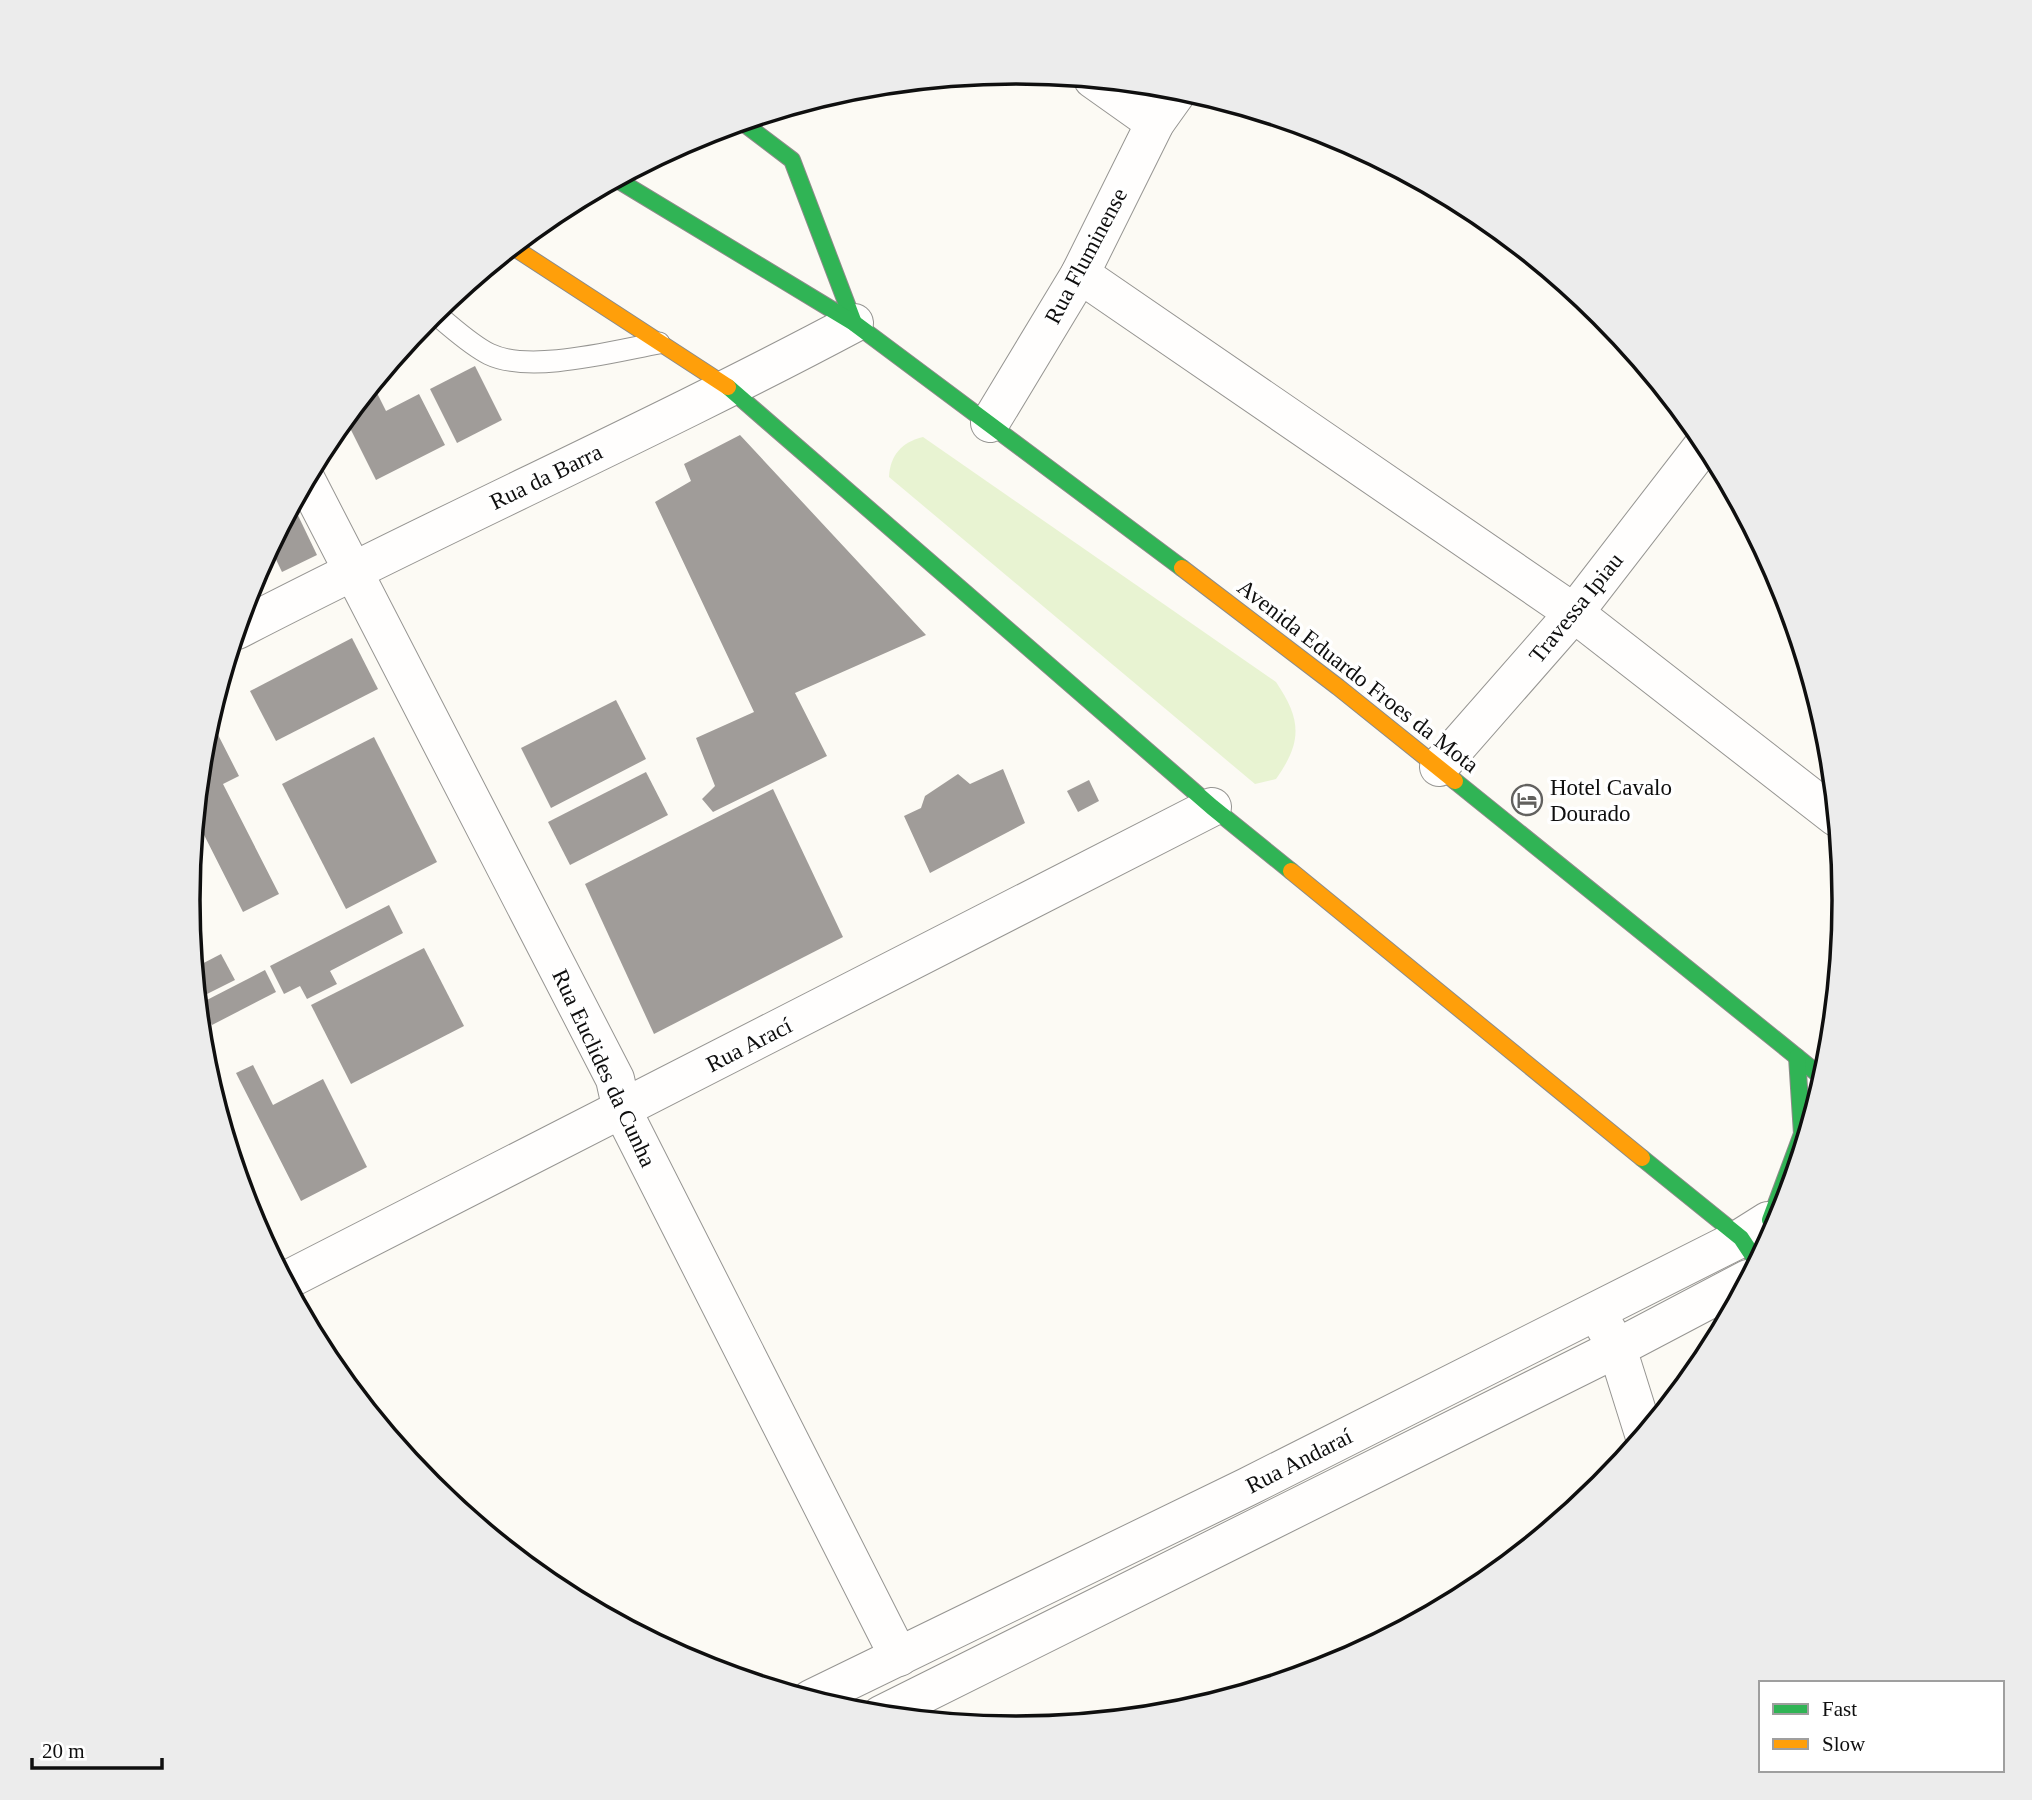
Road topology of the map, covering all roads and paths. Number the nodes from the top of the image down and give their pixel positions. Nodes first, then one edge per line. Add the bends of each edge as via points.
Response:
1 (1109, 90) edge
2 (1172, 99) edge
3 (1156, 122) junction
4 (750, 128) edge
5 (624, 184) edge
6 (521, 252) edge
7 (1080, 274) junction
8 (443, 319) edge
9 (854, 323) junction
10 (659, 342) junction
11 (731, 388) junction
12 (990, 423) junction
13 (1698, 453) edge
14 (311, 489) edge
15 (353, 569) junction
16 (1574, 613) junction
17 (248, 624) edge
18 (1439, 767) junction
19 (1212, 807) junction
20 (1827, 810) edge
21 (1797, 1057) junction
22 (1813, 1071) edge
23 (622, 1110) junction
24 (1801, 1121) edge
25 (1761, 1232) edge
26 (1760, 1234) edge
27 (293, 1277) edge
28 (1735, 1286) edge
29 (1596, 1312) junction
30 (1617, 1348) junction
31 (1641, 1424) edge
32 (899, 1657) junction
33 (825, 1693) edge
34 (897, 1707) edge

1 - 3 street
2 - 3 street, Rua Fluminense
3 - 7 street, Rua Fluminense
4 - 9 main road via 792,160
5 - 9 main road, Avenida Eduardo Froes da Mota
6 - 10 main road
7 - 12 street, Rua Fluminense
7 - 16 street
8 - 10 lane via 491,355 531,361 563,361
9 - 11 street, Rua da Barra
9 - 12 main road, Avenida Eduardo Froes da Mota
10 - 11 main road
11 - 15 street, Rua da Barra
11 - 19 main road
12 - 18 main road, Avenida Eduardo Froes da Mota
13 - 16 street, Travessa Ipiau
14 - 15 street, Rua Euclides da Cunha
15 - 17 street, Rua da Barra
15 - 23 street, Rua Euclides da Cunha via 615,1079
16 - 18 street, Travessa Ipiau
16 - 20 street
18 - 21 main road, Avenida Eduardo Froes da Mota
19 - 23 street, Rua Arací
19 - 25 main road
21 - 22 main road, Avenida Eduardo Froes da Mota
21 - 24 main road
23 - 27 street, Rua Arací
23 - 32 street, Rua Euclides da Cunha
26 - 29 street, Rua Andaraí
28 - 30 street, Rua Andaraí
29 - 30 street
29 - 32 street, Rua Andaraí
30 - 31 street
30 - 34 street, Rua Andaraí
32 - 33 street, Rua Andaraí

